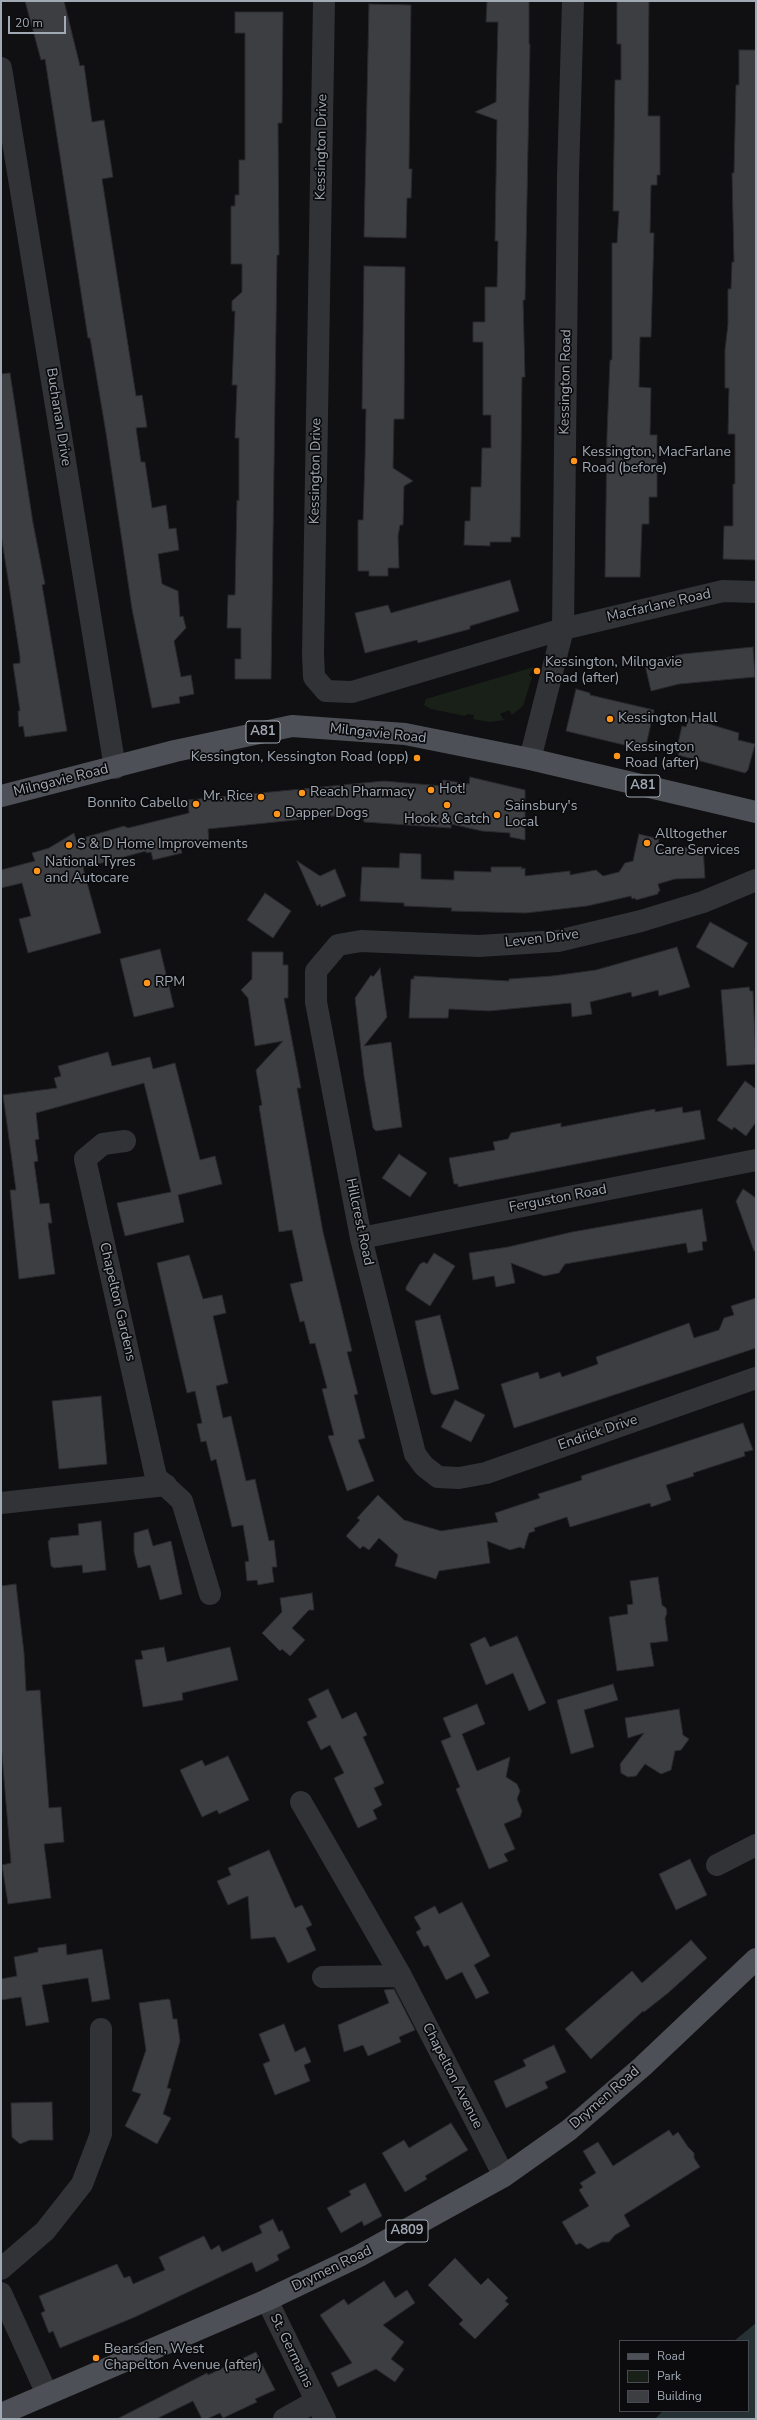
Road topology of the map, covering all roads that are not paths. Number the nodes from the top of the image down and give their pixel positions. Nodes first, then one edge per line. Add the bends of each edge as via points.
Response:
1 (324, 1) edge
2 (573, 1) edge
3 (1, 68) edge
4 (756, 592) edge
5 (563, 629) junction
6 (530, 759) junction
7 (115, 768) junction
8 (1, 796) edge
9 (756, 812) edge
10 (756, 880) edge
11 (326, 958) joint
12 (125, 1141) dead end
13 (756, 1160) edge
14 (360, 1238) junction
15 (756, 1378) edge
16 (438, 1477) joint
17 (166, 1485) junction
18 (1, 1504) edge
19 (210, 1594) dead end
20 (300, 1802) dead end
21 (756, 1845) edge
22 (717, 1865) dead end
23 (756, 1958) edge
24 (401, 1976) junction
25 (323, 1977) dead end
26 (101, 2029) dead end
27 (504, 2176) junction
28 (1, 2269) edge
29 (1, 2293) edge
30 (267, 2300) junction
31 (47, 2394) junction
32 (320, 2410) edge
33 (1, 2414) edge
34 (284, 2419) edge

1 - 5 street, Kessington Drive via 314,677 326,691 352,692
2 - 5 street, Kessington Road via 568,176
3 - 7 street, Buchanan Drive
4 - 5 street, Macfarlane Road via 723,591
5 - 6 street, Kessington Road
6 - 7 main road, Milngavie Road / A81 via 405,734 292,726
6 - 9 main road, Milngavie Road / A81
7 - 8 main road, Milngavie Road / A81
10 - 11 street, Leven Drive via 703,902 641,921 558,941 479,946 360,941 338,945
11 - 14 street, Hillcrest Road via 316,971 316,1002
12 - 17 street, Chapelton Gardens via 102,1144 85,1159 156,1477
13 - 14 street, Ferguston Road
14 - 16 street, Hillcrest Road via 415,1454 424,1466
15 - 16 street, Endrick Drive via 486,1473 459,1478
17 - 18 street
17 - 19 street, Chapelton Gardens via 182,1501
20 - 24 street, Chapelton Avenue
21 - 22 street
23 - 27 main road, Drymen Road / A809 via 643,2066 569,2130
24 - 25 street
24 - 27 street, Chapelton Avenue
26 - 28 street via 101,2134 82,2184 45,2231
27 - 30 main road, Drymen Road / A809 via 359,2256
29 - 31 street
30 - 31 main road, Drymen Road / A809
30 - 32 street, St. Germains
31 - 33 main road, Drymen Road / A809
32 - 34 street, St. Germains

